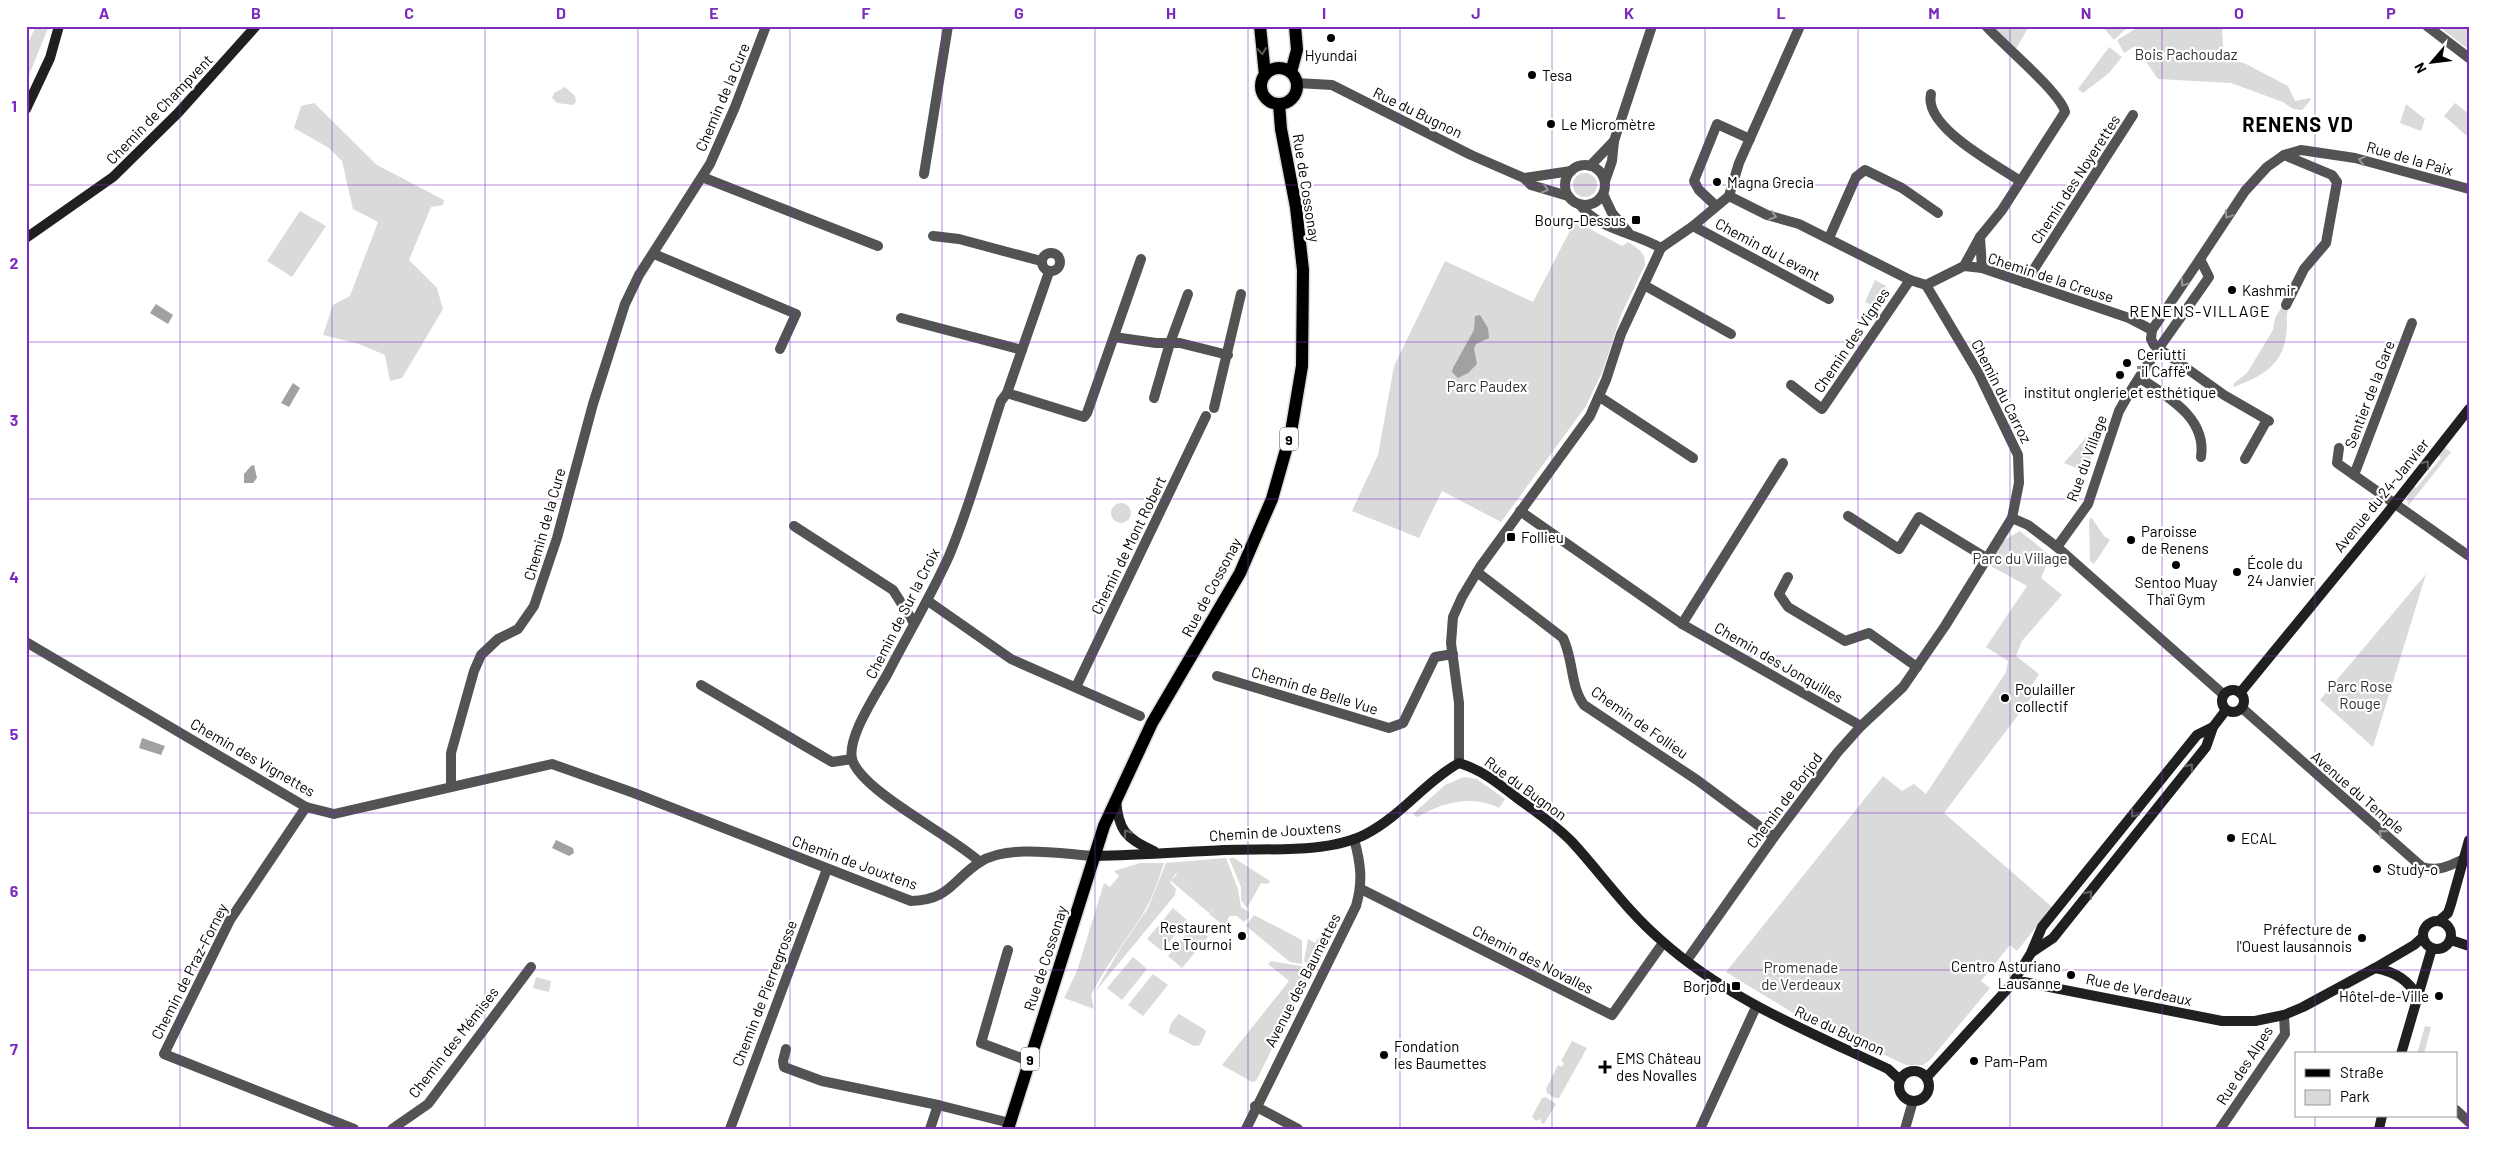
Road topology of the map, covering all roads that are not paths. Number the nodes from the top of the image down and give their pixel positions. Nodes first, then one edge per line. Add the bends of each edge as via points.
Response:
1 (59, 26) edge
2 (256, 26) edge
3 (766, 26) edge
4 (948, 26) edge
5 (1260, 26) edge
6 (1295, 26) edge
7 (1652, 26) edge
8 (1986, 26) edge
9 (2427, 26) edge
10 (1799, 30) edge
11 (2469, 58) edge
12 (1265, 75) junction
13 (1294, 78) junction
14 (1932, 94) dead end
15 (1279, 104) junction
16 (26, 109) edge
17 (2133, 115) dead end
18 (1750, 139) junction
19 (1614, 141) junction
20 (2284, 155) junction
21 (1590, 166) junction
22 (1571, 172) junction
23 (924, 174) dead end
24 (702, 177) junction
25 (1524, 178) junction
26 (2020, 180) junction
27 (1605, 181) junction
28 (2469, 188) edge
29 (1603, 194) junction
30 (1568, 196) junction
31 (1729, 196) junction
32 (1580, 204) junction
33 (1716, 206) junction
34 (1938, 213) dead end
35 (1693, 226) junction
36 (1628, 232) junction
37 (933, 236) dead end
38 (1980, 237) junction
39 (26, 238) edge
40 (1829, 238) junction
41 (878, 246) dead end
42 (1660, 248) junction
43 (654, 254) junction
44 (1141, 259) dead end
45 (2200, 259) junction
46 (1042, 261) junction
47 (1964, 266) junction
48 (1982, 268) junction
49 (1049, 272) junction
50 (1910, 280) junction
51 (2025, 283) junction
52 (1644, 285) junction
53 (1926, 285) junction
54 (1188, 294) dead end
55 (1241, 294) dead end
56 (1829, 299) dead end
57 (2286, 305) dead end
58 (901, 318) dead end
59 (2412, 324) dead end
60 (2152, 330) junction
61 (1731, 334) dead end
62 (1114, 337) junction
63 (1170, 343) junction
64 (780, 349) dead end
65 (1022, 350) junction
66 (2159, 350) junction
67 (1228, 355) junction
68 (2140, 378) junction
69 (1791, 385) dead end
70 (1007, 393) junction
71 (1600, 397) junction
72 (1154, 398) dead end
73 (1214, 408) dead end
74 (2469, 409) edge
75 (1206, 416) dead end
76 (2339, 448) dead end
77 (2201, 457) dead end
78 (1693, 458) dead end
79 (2245, 459) dead end
80 (1783, 463) dead end
81 (2354, 475) junction
82 (2395, 503) junction
83 (1520, 511) junction
84 (1848, 516) dead end
85 (2012, 518) junction
86 (794, 526) dead end
87 (2057, 547) junction
88 (2469, 556) edge
89 (1988, 559) junction
90 (1477, 572) junction
91 (1788, 577) dead end
92 (928, 601) junction
93 (914, 623) junction
94 (1682, 624) junction
95 (26, 642) edge
96 (1453, 654) junction
97 (1916, 667) junction
98 (1217, 676) dead end
99 (701, 685) dead end
100 (1076, 687) junction
101 (2240, 693) junction
102 (2224, 695) junction
103 (2242, 708) junction
104 (2226, 710) junction
105 (1140, 716) dead end
106 (1861, 726) junction
107 (2213, 727) junction
108 (852, 759) junction
109 (1460, 763) junction
110 (451, 787) junction
111 (629, 792) joint
112 (1116, 799) junction
113 (306, 807) junction
114 (1774, 837) junction
115 (1354, 839) junction
116 (2469, 840) edge
117 (2110, 844) junction
118 (1157, 853) junction
119 (2122, 854) junction
120 (1095, 856) junction
121 (2464, 859) junction
122 (980, 862) junction
123 (827, 869) junction
124 (1361, 889) junction
125 (2059, 906) junction
126 (2071, 916) junction
127 (2440, 920) junction
128 (2423, 937) junction
129 (2451, 940) junction
130 (1663, 942) junction
131 (2469, 946) edge
132 (2432, 948) junction
133 (1008, 950) dead end
134 (2031, 953) junction
135 (1687, 960) junction
136 (531, 967) dead end
137 (2375, 968) junction
138 (2012, 984) junction
139 (2419, 998) junction
140 (1756, 1007) junction
141 (2284, 1015) junction
142 (786, 1049) dead end
143 (2402, 1052) edge
144 (1029, 1061) junction
145 (1927, 1077) junction
146 (1900, 1080) junction
147 (1913, 1101) junction
148 (938, 1105) junction
149 (1255, 1106) junction
150 (2458, 1112) edge
151 (2469, 1122) edge
152 (1009, 1126) edge
153 (354, 1129) edge
154 (392, 1129) edge
155 (730, 1129) edge
156 (930, 1129) edge
157 (1246, 1129) edge
158 (1298, 1129) edge
159 (1700, 1129) edge
160 (1905, 1129) edge
161 (2220, 1129) edge

1 - 16 street via 50,58
2 - 39 street, Chemin de Champvent via 172,120 113,177
3 - 24 street, Chemin de la Cure via 735,108
4 - 23 street
5 -> 12 main road
6 - 13 main road
7 - 19 street
8 - 26 street via 2047,87 2066,112
9 - 11 street
10 - 18 street
12 - 13 main road via 1277,68
12 - 15 main road via 1261,84 1263,94
13 - 15 main road via 1296,93 1289,101
13 - 25 street, Rue du Bugnon via 1332,85
14 - 26 street via 1932,110 1943,127
15 - 112 main road, Rue de Cossonay / 9 via 1303,270 1302,366 1291,432 1272,500 1240,573 1152,723
17 - 51 street, Chemin des Noyerettes
18 - 31 street
18 - 33 street via 1717,124 1694,182
19 - 21 street
19 - 27 street
28 -> 20 street, Rue de la Paix via 2354,158 2301,150
20 -> 45 street, Rue de la Paix via 2267,166 2245,191
20 - 57 street via 2332,175 2337,182 2326,243 2304,268
21 - 22 street via 1580,166
21 - 27 street via 1600,172
22 - 25 street
22 - 30 street via 1566,179
24 - 41 street
24 - 43 street, Chemin de la Cure
25 -> 30 street, Rue du Bugnon via 1531,185
26 - 38 street
27 - 29 street
29 - 32 street via 1589,205
29 - 36 street, Rue du Bugnon via 1612,213
30 - 32 street, Rue du Bugnon
31 - 33 street
31 -> 40 street via 1767,215 1799,224
32 - 36 street, Rue du Bugnon via 1589,216 1602,224
33 - 35 street
34 - 40 street via 1902,188 1862,170
35 - 42 street
35 - 56 street, Chemin du Levant
36 - 42 street, Rue du Bugnon
37 - 46 street via 959,239
38 - 47 street
38 - 48 street
40 - 50 street
42 - 52 street, Rue du Bugnon
43 - 64 street via 796,314
43 - 110 street, Chemin de la Cure via 625,304 534,606 518,628 481,655 474,671 451,753
44 - 62 street
45 -> 60 street, Rue de la Paix
45 - 66 street, Rue du Village via 2209,277
46 - 49 street via 1042,267
46 - 49 street via 1049,253 1059,258 1057,269
47 - 48 street, Chemin de la Creuse
47 - 53 street, Chemin de la Creuse
48 - 51 street, Chemin de la Creuse
49 - 65 street, Chemin de Sur la Croix
50 - 53 street
50 - 69 street, Chemin des Vignes via 1822,409
51 - 60 street, Chemin de la Creuse via 2129,318
52 - 61 street
52 - 71 street, Rue du Bugnon via 1621,334
53 - 85 street, Chemin du Carroz via 1980,374 2018,455 2019,483
54 - 63 street
55 - 67 street
58 - 65 street
59 - 81 street, Sentier de la Gare
60 - 66 street via 2151,339
62 - 63 street
62 - 70 street via 1084,417
63 - 67 street
63 - 72 street
65 - 70 street, Chemin de Sur la Croix
66 - 68 street, Rue du Village
66 - 79 street via 2224,395 2268,420
67 - 73 street
68 - 77 street via 2189,416 2199,430 2203,446
68 - 87 street, Rue du Village via 2118,411 2088,504
70 - 92 street, Chemin de Sur la Croix via 1001,402 949,555
71 - 78 street
71 - 83 street, Rue du Bugnon via 1590,416
82 -> 74 street, Avenue du 24-Janvier
75 - 100 street, Chemin de Mont Robert
76 - 81 street, Sentier de la Gare via 2337,463
80 - 94 street
81 - 82 street, Sentier de la Gare
82 - 88 street, Sentier de la Gare
82 - 101 street, Avenue du 24-Janvier
83 - 90 street, Rue du Bugnon
83 - 94 street, Chemin des Jonquilles
84 - 89 street via 1899,549 1920,517
85 - 87 street via 2028,525
85 - 89 street, Chemin de Borjod
86 - 93 street via 893,590
87 - 102 street
89 - 97 street, Chemin de Borjod
90 - 96 street, Rue du Bugnon via 1453,617
90 - 114 street, Chemin de Follieu via 1563,638 1570,652 1577,695 1584,705 1697,780
91 - 97 street via 1779,594 1788,607 1845,641 1869,633
92 - 93 street, Chemin de Sur la Croix
92 - 100 street via 1011,659
93 - 108 street, Chemin de Sur la Croix via 854,737
94 - 106 street, Chemin des Jonquilles
95 - 113 street, Chemin des Vignettes
96 - 98 street, Chemin de Belle Vue via 1435,657 1402,723 1389,728
96 - 109 street, Rue du Bugnon via 1459,703
97 - 106 street, Chemin de Borjod via 1902,687
99 - 108 street via 832,762
100 - 105 street
101 - 102 street via 2230,691
101 - 103 street via 2244,702
102 - 104 street via 2222,701
103 - 104 street via 2232,713
121 -> 103 street, Avenue du Temple via 2443,869 2422,868
104 - 107 street
106 - 114 street, Chemin de Borjod
107 -> 117 street via 2197,736
119 -> 107 street via 2206,747
108 - 122 street via 862,777 876,789 963,846
109 - 115 street, Chemin de Jouxtens via 1379,825
109 - 130 street, Rue du Bugnon via 1477,768 1556,827
110 - 111 street, Chemin des Vignettes via 552,764
110 - 113 street, Chemin des Vignettes via 334,814
111 - 123 street, Chemin de Jouxtens
118 -> 112 street, Chemin de Jouxtens via 1127,836 1118,819
112 - 120 main road, Rue de Cossonay / 9
113 - 153 street, Chemin de Praz-Forney via 230,920 164,1054
114 - 135 street, Chemin de Borjod
115 - 118 street, Chemin de Jouxtens via 1330,845
115 - 124 street, Avenue des Baumettes via 1362,874
116 - 121 street
117 - 119 street
117 - 125 street
118 - 120 street, Chemin de Jouxtens
126 -> 119 street
120 - 122 street, Chemin de Jouxtens via 1011,852
120 - 144 main road, Rue de Cossonay / 9
121 - 127 street via 2448,913
122 - 123 street, Chemin de Jouxtens via 938,897 924,901 911,901
123 - 155 street, Chemin de Pierregrosse
124 - 130 street, Chemin des Novalles via 1612,1015
124 - 149 street, Avenue des Baumettes via 1350,920
125 - 126 street
125 - 134 street via 2042,927
126 - 134 street via 2053,938
127 - 128 street via 2426,926
127 - 129 street via 2450,928
128 - 132 street
128 - 137 street, Rue de Verdeaux
129 - 131 street
129 - 132 street via 2441,949
130 - 135 street, Rue du Bugnon
132 - 139 street
133 - 144 street via 980,1043
134 - 138 street
135 - 140 street, Rue du Bugnon
136 - 154 street, Chemin des Mémises via 428,1104
137 - 139 street via 2402,978
137 - 141 street, Rue de Verdeaux
138 - 141 street, Rue de Verdeaux via 2024,982 2222,1021 2255,1021
138 - 145 street
139 - 143 street
140 - 146 street, Rue du Bugnon via 1888,1070
140 - 159 street
141 - 161 street, Rue des Alpes via 2285,1034
142 - 148 street, Rue de Cossonay via 784,1067 802,1074 867,1092
144 - 152 main road, Rue de Cossonay / 9
145 - 146 street via 1915,1070
145 - 147 street via 1926,1095
146 - 147 street via 1901,1094
147 - 160 street
148 - 152 street, Rue de Cossonay
148 - 156 street
149 - 157 street, Avenue des Baumettes
149 - 158 street
150 - 151 street

